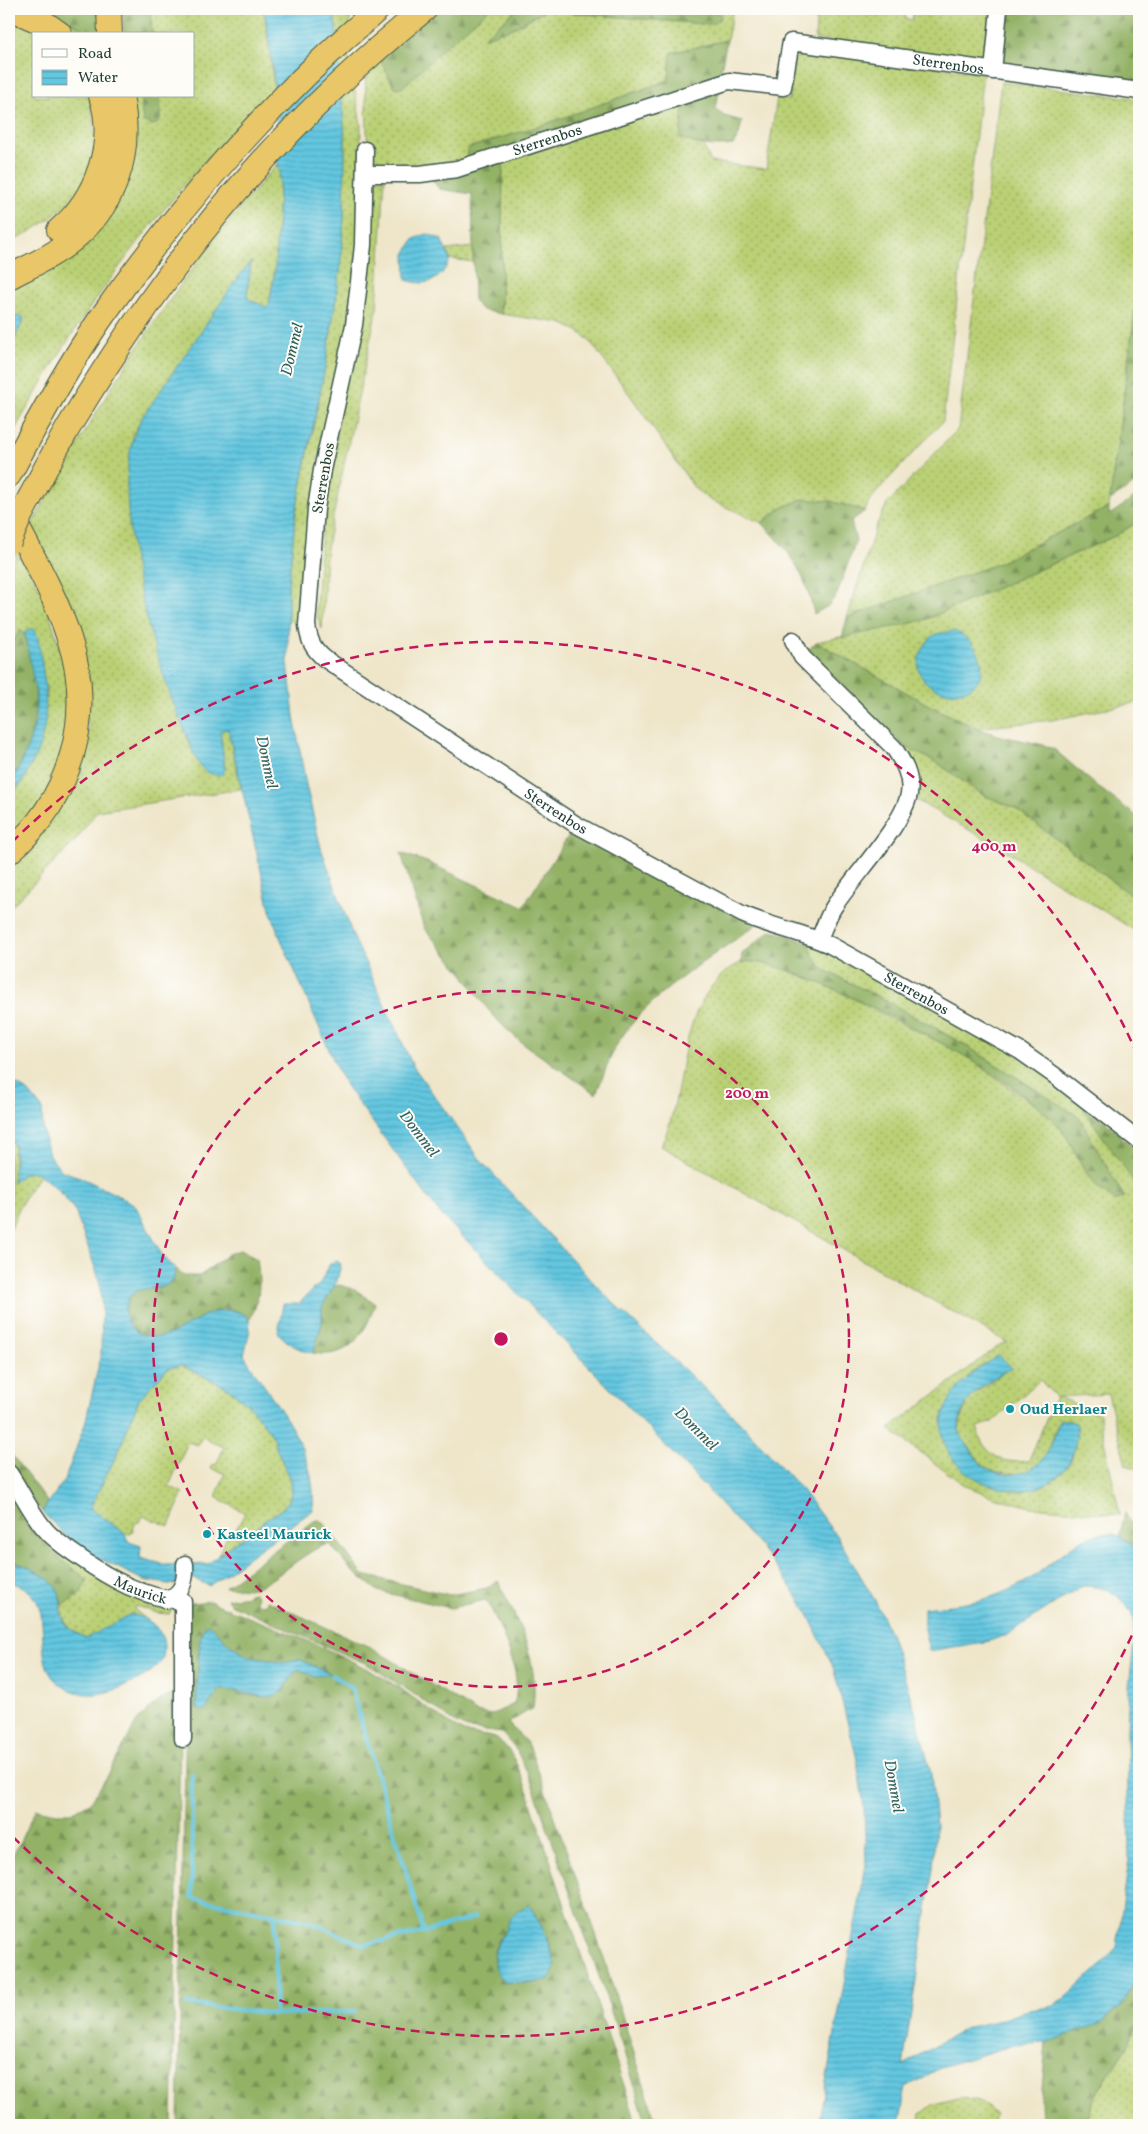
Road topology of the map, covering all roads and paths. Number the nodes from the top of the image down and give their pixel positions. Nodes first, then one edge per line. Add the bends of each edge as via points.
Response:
1 (11, 9) edge
2 (109, 9) edge
3 (425, 9) edge
4 (999, 9) edge
5 (375, 11) edge
6 (57, 32) edge
7 (110, 32) edge
8 (992, 71) junction
9 (1139, 91) edge
10 (100, 98) edge
11 (121, 98) edge
12 (365, 150) dead end
13 (366, 174) junction
14 (9, 258) edge
15 (9, 277) edge
16 (9, 475) edge
17 (15, 513) edge
18 (9, 542) edge
19 (793, 640) dead end
20 (9, 852) edge
21 (819, 939) junction
22 (1139, 1142) edge
23 (9, 1473) edge
24 (186, 1571) dead end
25 (167, 1600) junction
26 (183, 1739) dead end

1 - 6 highway
2 - 7 highway
3 - 17 highway via 376,49 251,173 182,258 126,336
4 - 8 street
5 - 16 highway via 247,134 195,194 100,320 46,405
8 - 9 street, Sterrenbos
8 - 13 street, Sterrenbos via 790,42 783,87 729,81 457,169 420,174
10 - 14 highway via 105,142 92,189 65,225 40,243
11 - 15 highway via 125,138 118,179 110,194 78,236 48,257
12 - 13 street
13 - 21 street, Sterrenbos via 363,245 354,325 316,509 307,625 315,650 325,660 575,824 761,923
17 - 18 highway, bridge
17 - 20 highway via 67,632 80,695 80,726 73,757 62,784 33,828
19 - 21 street via 802,658 894,748 909,779 909,794 902,811 835,905
21 - 22 street, Sterrenbos via 1020,1051
23 - 25 street, Maurick via 44,1528 62,1546 107,1576
24 - 25 street via 179,1592
25 - 26 street, Maurick via 183,1601

